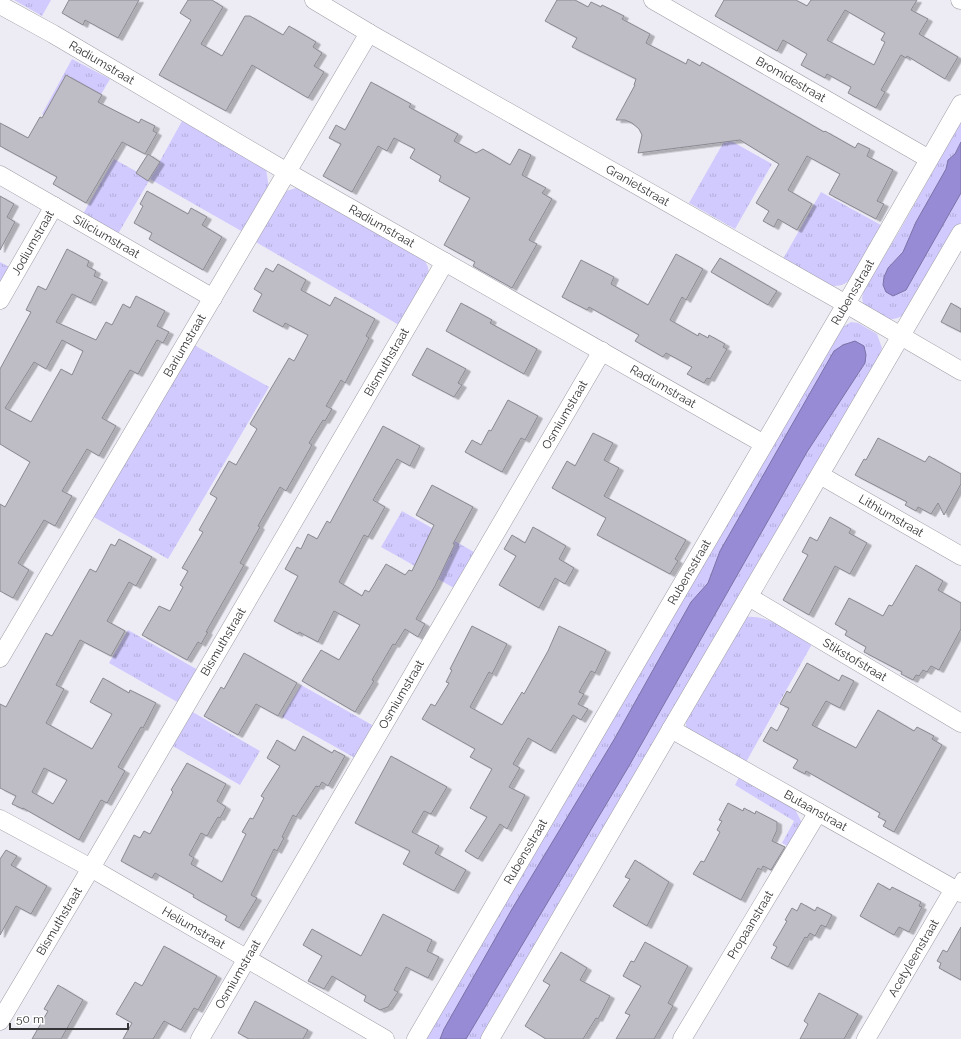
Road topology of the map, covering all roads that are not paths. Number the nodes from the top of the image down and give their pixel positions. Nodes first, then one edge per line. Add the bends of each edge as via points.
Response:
1 (314, 0) edge
2 (653, 0) edge
3 (0, 5) edge
4 (369, 32) junction
5 (961, 104) edge
6 (930, 159) junction
7 (287, 172) junction
8 (0, 175) edge
9 (54, 206) junction
10 (961, 233) edge
11 (445, 262) junction
12 (212, 298) junction
13 (0, 300) edge
14 (846, 304) junction
15 (901, 337) junction
16 (602, 351) junction
17 (961, 371) edge
18 (764, 444) junction
19 (820, 475) junction
20 (961, 556) edge
21 (749, 597) junction
22 (0, 658) edge
23 (961, 723) edge
24 (671, 729) junction
25 (818, 812) junction
26 (0, 819) edge
27 (91, 868) junction
28 (959, 886) edge
29 (247, 960) junction
30 (0, 1021) edge
31 (200, 1039) edge
32 (386, 1039) edge
33 (416, 1039) edge
34 (490, 1039) edge
35 (682, 1039) edge
36 (866, 1039) edge

1 - 4 street, Granietstraat
2 - 6 street, Bromidestraat
3 - 7 street, Radiumstraat
4 - 7 street, Bariumstraat
4 - 14 street, Granietstraat
5 - 6 street, Rubensstraat
6 - 14 street, Rubensstraat
7 - 11 street, Radiumstraat
7 - 12 street, Bariumstraat
8 - 9 street, Siliciumstraat
9 - 12 street, Siliciumstraat
9 - 13 street, Jodiumstraat
10 - 15 street
11 - 16 street, Radiumstraat
11 - 27 street, Bismuthstraat
12 - 22 street, Bariumstraat
14 - 15 street, Granietstraat
14 - 18 street, Rubensstraat
15 - 17 street, Granietstraat
15 - 19 street
16 - 18 street, Radiumstraat
16 - 29 street, Osmiumstraat
18 - 33 street, Rubensstraat
19 - 20 street, Lithiumstraat
19 - 21 street
21 - 23 street, Stikstofstraat
21 - 24 street
24 - 25 street, Butaanstraat
24 - 34 street
25 - 28 street, Butaanstraat
25 - 35 street, Propaanstraat
26 - 27 street, Heliumstraat
27 - 29 street, Heliumstraat
27 - 30 street, Bismuthstraat
28 - 36 street, Acetyleenstraat
29 - 31 street, Osmiumstraat
29 - 32 street, Heliumstraat

